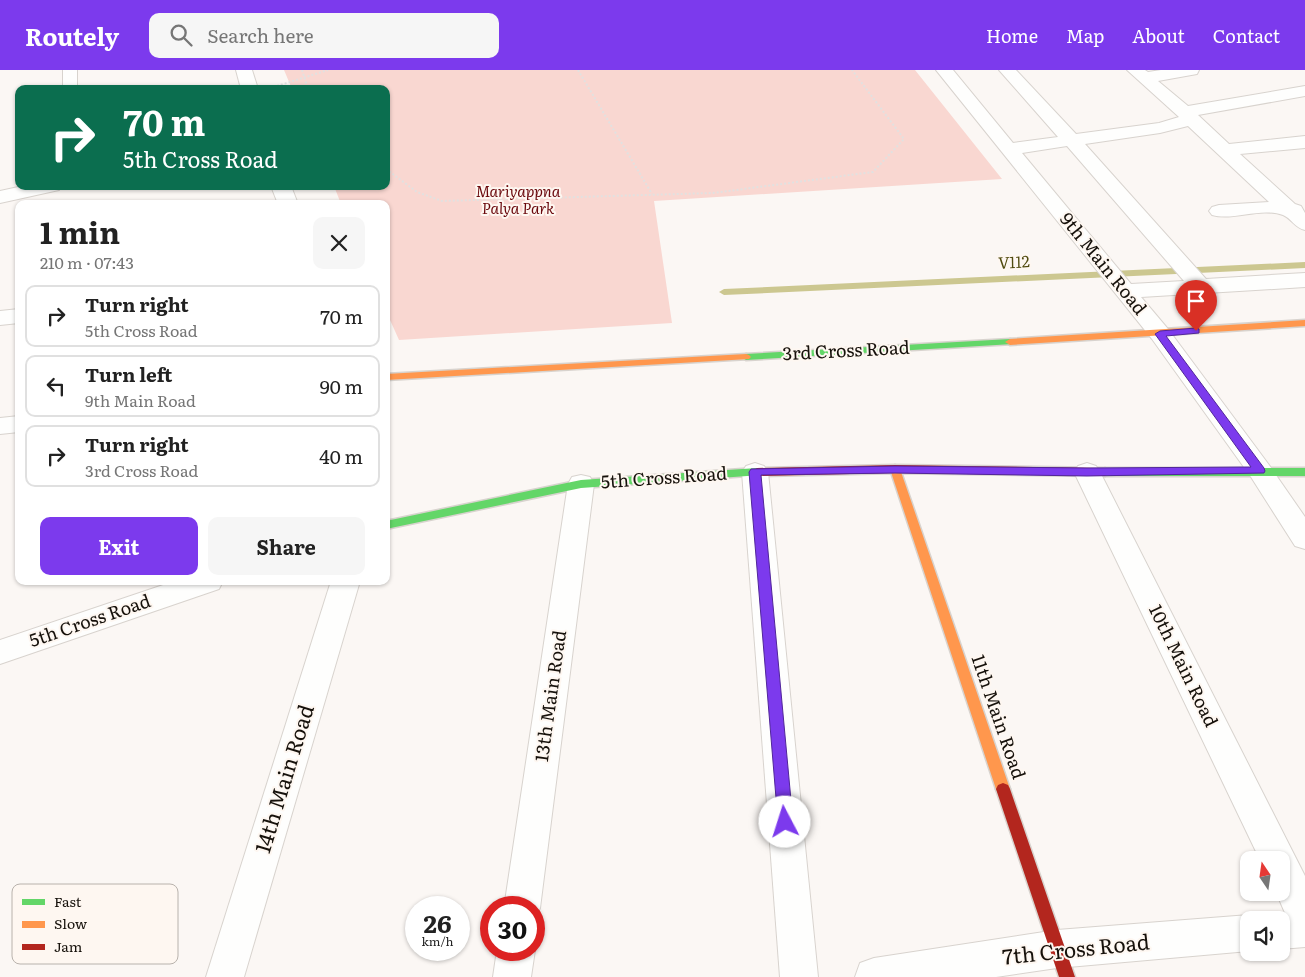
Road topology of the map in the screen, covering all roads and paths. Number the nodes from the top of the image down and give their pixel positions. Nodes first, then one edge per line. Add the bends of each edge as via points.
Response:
1 (70, 70) edge
2 (244, 70) edge
3 (302, 70) edge
4 (328, 70) edge
5 (578, 70) edge
6 (852, 70) edge
7 (944, 70) edge
8 (1007, 70) edge
9 (1191, 70) edge
10 (1140, 74) edge
11 (305, 77) junction
12 (70, 85) edge
13 (249, 85) edge
14 (277, 85) edge
15 (307, 85) edge
16 (1305, 91) edge
17 (1188, 116) junction
18 (1072, 140) junction
19 (1305, 142) edge
20 (1008, 149) junction
21 (1225, 150) junction
22 (390, 172) edge
23 (33, 190) edge
24 (652, 194) junction
25 (0, 197) edge
26 (1298, 210) edge
27 (1219, 211) dead end
28 (1305, 224) edge
29 (1115, 280) junction
30 (1305, 280) edge
31 (1197, 282) junction
32 (15, 316) edge
33 (0, 318) edge
34 (1305, 323) edge
35 (1160, 334) junction
36 (390, 377) edge
37 (15, 424) edge
38 (0, 426) edge
39 (895, 469) junction
40 (1260, 471) junction
41 (755, 472) junction
42 (1087, 472) junction
43 (1305, 472) edge
44 (581, 484) junction
45 (390, 524) edge
46 (1305, 539) edge
47 (197, 585) edge
48 (345, 585) edge
49 (0, 652) edge
50 (1274, 851) edge
51 (1290, 884) edge
52 (524, 896) edge
53 (1305, 914) edge
54 (1305, 929) edge
55 (1290, 930) edge
56 (1240, 934) edge
57 (514, 961) edge
58 (1062, 963) edge
59 (224, 977) edge
60 (512, 977) edge
61 (799, 977) edge
62 (874, 977) edge

1 - 12 lane
2 - 13 street
3 - 11 path
4 - 11 path
5 - 24 path
6 - 24 path via 904,139 873,172 713,193
7 - 20 street, 9th Main Road
8 - 18 street
9 - 10 street
10 - 17 street
11 - 14 path
11 - 15 path
16 - 17 street
17 - 18 street via 1160,128
17 - 21 street
18 - 20 street
18 - 31 street
19 - 21 street
20 - 29 street, 9th Main Road
21 - 26 street
22 - 24 path via 417,192 442,201
23 - 25 street
26 - 27 street via 1262,206
26 - 28 street
29 - 31 street
29 - 35 street, 9th Main Road
30 - 31 street
32 - 33 street
34 - 35 street, 3rd Cross Road
35 - 36 street, 3rd Cross Road
35 - 40 street, 9th Main Road
37 - 38 street
39 - 41 street, 5th Cross Road
39 - 42 street, 5th Cross Road
39 - 58 street, 11th Main Road
40 - 42 street, 5th Cross Road
40 - 43 street, 5th Cross Road
40 - 46 street, 9th Main Road
41 - 44 street, 5th Cross Road
41 - 61 street
42 - 50 street, 10th Main Road
44 - 45 street, 5th Cross Road
44 - 52 street, 13th Main Road
47 - 49 street, 5th Cross Road
48 - 59 street, 14th Main Road
51 - 53 street
54 - 55 street
56 - 58 street, 7th Cross Road
57 - 60 street
58 - 62 street, 7th Cross Road

